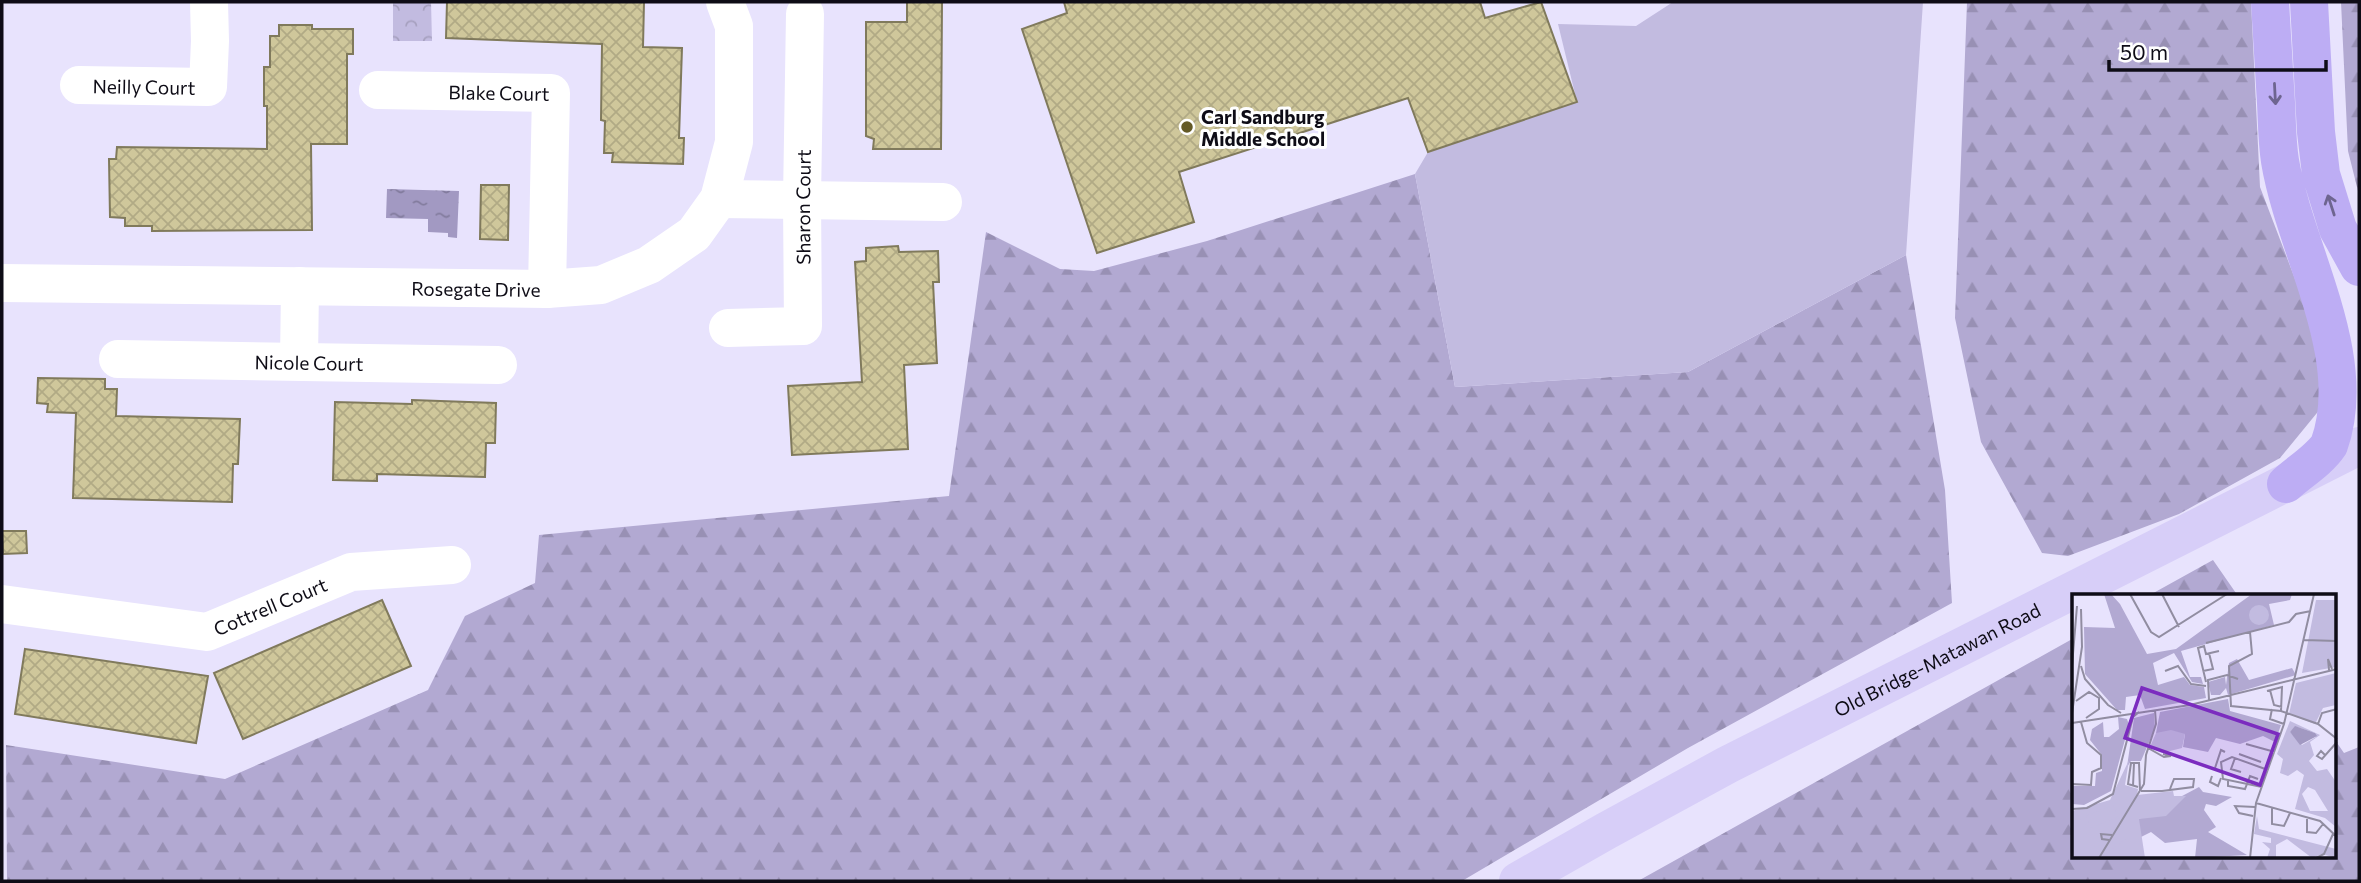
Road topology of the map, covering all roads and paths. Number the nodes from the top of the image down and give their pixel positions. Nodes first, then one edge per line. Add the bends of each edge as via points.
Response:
1 (209, 2) edge
2 (725, 2) edge
3 (2270, 2) edge
4 (2309, 2) edge
5 (805, 14) dead end
6 (79, 85) dead end
7 (378, 90) dead end
8 (719, 199) junction
9 (802, 199) junction
10 (943, 202) dead end
11 (2359, 267) edge
12 (2, 283) edge
13 (300, 286) junction
14 (547, 289) junction
15 (728, 328) dead end
16 (118, 359) dead end
17 (299, 360) junction
18 (498, 365) dead end
19 (2359, 446) edge
20 (2286, 484) junction
21 (452, 565) dead end
22 (2, 604) edge
23 (1518, 881) edge

1 - 6 street, Neilly Court via 208,87
2 - 8 street, Rosegate Drive via 734,26 734,142
3 -> 20 highway via 2280,162 2295,215 2337,319 2349,377 2340,423 2328,446
11 -> 4 highway via 2338,229 2321,174
5 - 9 street, Sharon Court
7 - 14 street, Blake Court via 551,93
8 - 9 street
8 - 14 street, Rosegate Drive via 694,234 649,265 601,285
9 - 10 street
9 - 15 street, Sharon Court via 803,326
12 - 13 street, Rosegate Drive
13 - 14 street, Rosegate Drive
13 - 17 street
16 - 17 street, Nicole Court
17 - 18 street, Nicole Court
19 - 20 main road, Old Bridge-Matawan Road
20 - 23 main road, Old Bridge-Matawan Road via 1727,765
21 - 22 street, Cottrell Court via 351,572 207,632

